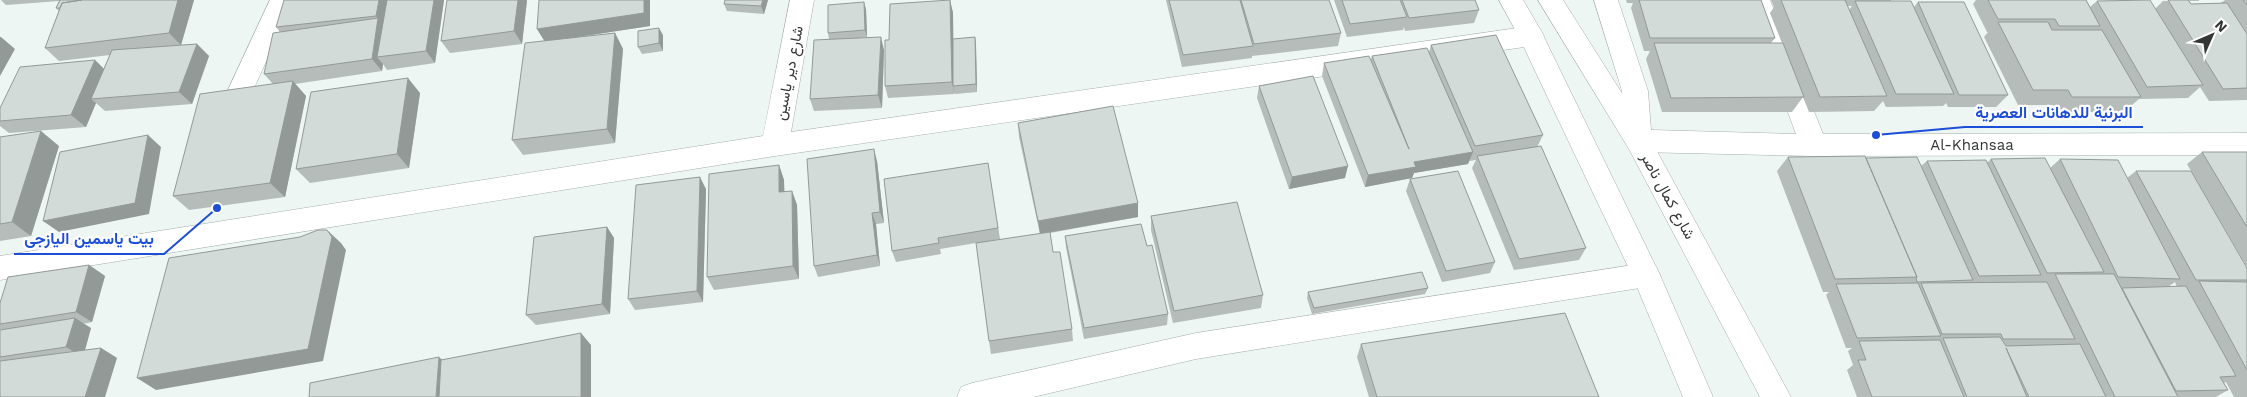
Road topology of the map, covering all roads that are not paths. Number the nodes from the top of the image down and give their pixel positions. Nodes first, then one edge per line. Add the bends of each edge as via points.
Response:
1 (282, 0) edge
2 (802, 0) edge
3 (1511, 0) edge
4 (1550, 0) edge
5 (1606, 0) edge
6 (1758, 0) edge
7 (1532, 36) junction
8 (241, 90) edge
9 (1638, 141) junction
10 (2247, 144) edge
11 (775, 145) junction
12 (1814, 145) junction
13 (0, 268) edge
14 (1646, 275) junction
15 (972, 397) edge
16 (1698, 397) edge
17 (1776, 397) edge

1 - 8 street
2 - 11 street, شارع دير ياسين
3 - 7 street
4 - 9 street, شارع كمال ناصر
5 - 9 street via 1635,91
6 - 12 street
7 - 11 street
7 - 14 street
9 - 12 street, Al-Khansaa
9 - 17 street, شارع كمال ناصر
10 - 12 street, Al-Khansaa
11 - 13 street
14 - 15 street via 1196,346
14 - 16 street

